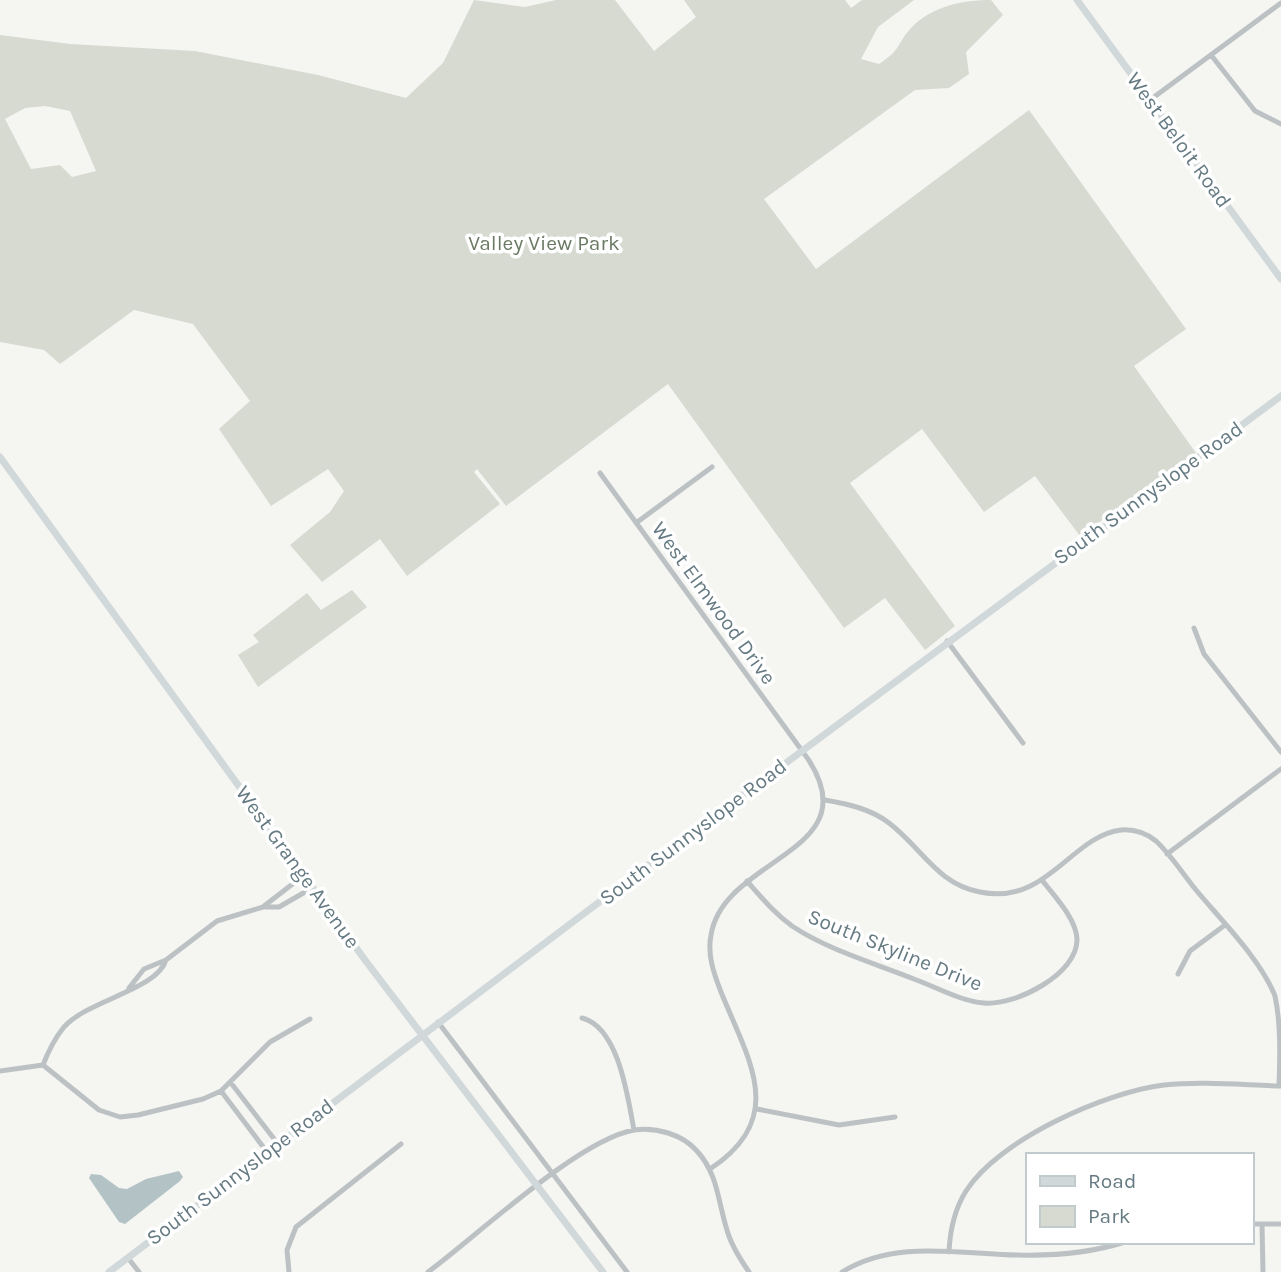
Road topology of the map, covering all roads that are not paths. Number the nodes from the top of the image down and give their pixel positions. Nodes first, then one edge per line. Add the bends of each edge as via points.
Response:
1 (1077, 0) edge
2 (1281, 3) edge
3 (1211, 55) junction
4 (1150, 100) junction
5 (1281, 124) edge
6 (1281, 279) edge
7 (1281, 396) edge
8 (0, 457) edge
9 (712, 467) dead end
10 (600, 473) dead end
11 (636, 523) junction
12 (1194, 628) dead end
13 (947, 641) junction
14 (1023, 743) dead end
15 (802, 751) junction
16 (1281, 752) edge
17 (1281, 769) edge
18 (825, 800) junction
19 (1167, 854) junction
20 (303, 876) junction
21 (1042, 880) junction
22 (747, 881) junction
23 (312, 888) junction
24 (263, 907) junction
25 (1225, 925) junction
26 (166, 960) junction
27 (1178, 974) dead end
28 (129, 988) junction
29 (582, 1018) dead end
30 (310, 1019) dead end
31 (438, 1022) junction
32 (422, 1035) junction
33 (43, 1065) junction
34 (0, 1071) edge
35 (231, 1083) junction
36 (1280, 1086) edge
37 (221, 1091) junction
38 (757, 1110) junction
39 (895, 1117) dead end
40 (634, 1130) junction
41 (401, 1143) dead end
42 (278, 1144) junction
43 (267, 1152) junction
44 (710, 1169) junction
45 (552, 1175) junction
46 (537, 1187) junction
47 (1253, 1224) edge
48 (1262, 1224) junction
49 (1281, 1224) edge
50 (1118, 1244) edge
51 (949, 1252) junction
52 (128, 1258) junction
53 (432, 1271) edge
54 (110, 1272) edge
55 (139, 1272) edge
56 (289, 1272) edge
57 (603, 1272) edge
58 (627, 1272) edge
59 (749, 1272) edge
60 (842, 1272) edge
61 (1263, 1272) edge

1 - 4 street, West Beloit Road
2 - 3 street
3 - 4 street
3 - 5 street via 1247,103
4 - 6 street, West Beloit Road
7 - 13 street, South Sunnyslope Road
8 - 20 street, West Grange Avenue
9 - 11 street
10 - 11 street, West Elmwood Drive
11 - 15 street, West Elmwood Drive
12 - 16 street via 1204,654
13 - 14 street
13 - 15 street, South Sunnyslope Road
15 - 18 street, West Elmwood Drive via 821,781
15 - 31 street, South Sunnyslope Road
17 - 19 street
18 - 21 street via 881,817 941,876 970,890 1001,894
18 - 22 street via 812,832
19 - 21 street via 1143,833 1121,830 1100,838
19 - 25 street
20 - 23 street, West Grange Avenue
20 - 24 street
21 - 22 street, South Skyline Drive via 1075,930 1076,948 1060,970 1032,991 1014,1000 986,1003 959,997 818,940 778,915
22 - 38 street via 718,913 710,943 717,982 755,1082
23 - 24 street via 279,907
23 - 32 street, West Grange Avenue
24 - 26 street via 217,921
25 - 27 street via 1190,951
25 - 36 street via 1275,996 1280,1020
26 - 28 street via 144,969
26 - 28 street via 152,980
28 - 33 street via 65,1026
29 - 40 street via 599,1027 614,1052
30 - 35 street via 271,1042
31 - 32 street, South Sunnyslope Road
31 - 45 street
32 - 42 street, South Sunnyslope Road
32 - 46 street, West Grange Avenue
33 - 34 street
33 - 37 street via 99,1110 120,1117 176,1107
35 - 37 street
35 - 42 street
36 - 51 street via 1162,1086 1105,1099 1055,1120 973,1182 955,1211
37 - 43 street
38 - 39 street via 839,1125
38 - 44 street via 745,1140
40 - 44 street via 673,1134 696,1150
40 - 45 street via 607,1139
41 - 56 street via 296,1227 287,1250
42 - 43 street, South Sunnyslope Road
43 - 52 street, South Sunnyslope Road
44 - 59 street via 731,1242
45 - 46 street
45 - 58 street
46 - 53 street
46 - 57 street, West Grange Avenue
47 - 48 street
48 - 49 street
48 - 61 street
50 - 51 street via 1050,1256
51 - 60 street via 898,1252
52 - 54 street, South Sunnyslope Road
52 - 55 street

